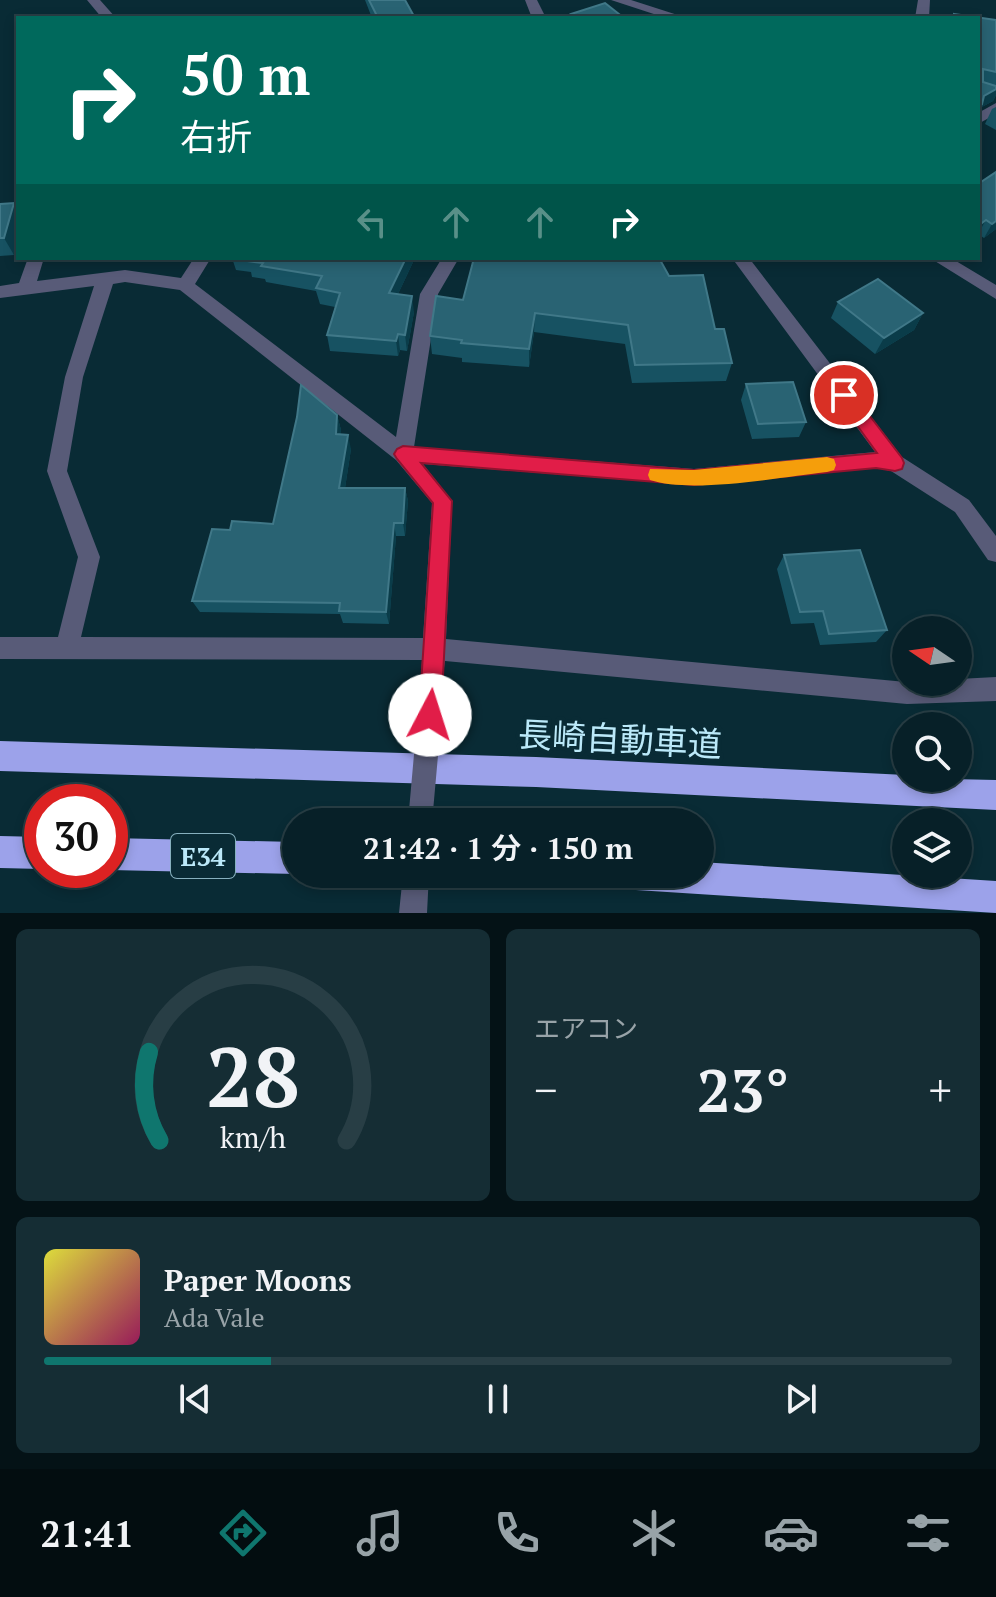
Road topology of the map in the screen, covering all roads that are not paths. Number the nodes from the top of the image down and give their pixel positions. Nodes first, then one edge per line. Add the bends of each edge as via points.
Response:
1 (93, 0) edge
2 (617, 0) edge
3 (107, 16) edge
4 (673, 16) edge
5 (35, 260) edge
6 (202, 260) edge
7 (450, 260) edge
8 (742, 260) edge
9 (941, 260) edge
10 (106, 277) junction
11 (185, 285) junction
12 (26, 288) junction
13 (0, 292) edge
14 (996, 293) edge
15 (403, 454) junction
16 (895, 463) junction
17 (996, 553) edge
18 (0, 648) edge
19 (67, 649) junction
20 (436, 649) junction
21 (996, 689) edge
22 (0, 756) edge
23 (996, 795) edge
24 (421, 808) edge
25 (0, 852) edge
26 (24, 853) edge
27 (128, 854) edge
28 (282, 858) edge
29 (714, 879) edge
30 (415, 888) edge
31 (996, 897) edge
32 (413, 913) edge

1 - 3 street
2 - 4 street
5 - 12 street
6 - 11 street
7 - 15 street via 429,294
8 - 16 street
9 - 14 street
10 - 11 street
10 - 12 street
10 - 19 street via 74,377 57,471 89,557
11 - 15 street
12 - 13 street
15 - 16 street via 694,477 876,460
15 - 20 street via 442,501
16 - 17 street via 962,506
18 - 19 street
19 - 20 street
20 - 21 street via 907,692
20 - 24 street, bridge
22 - 23 highway, 長崎自動車道 via 536,772
25 - 26 highway
27 - 28 highway, E34
29 - 31 highway
30 - 32 street

